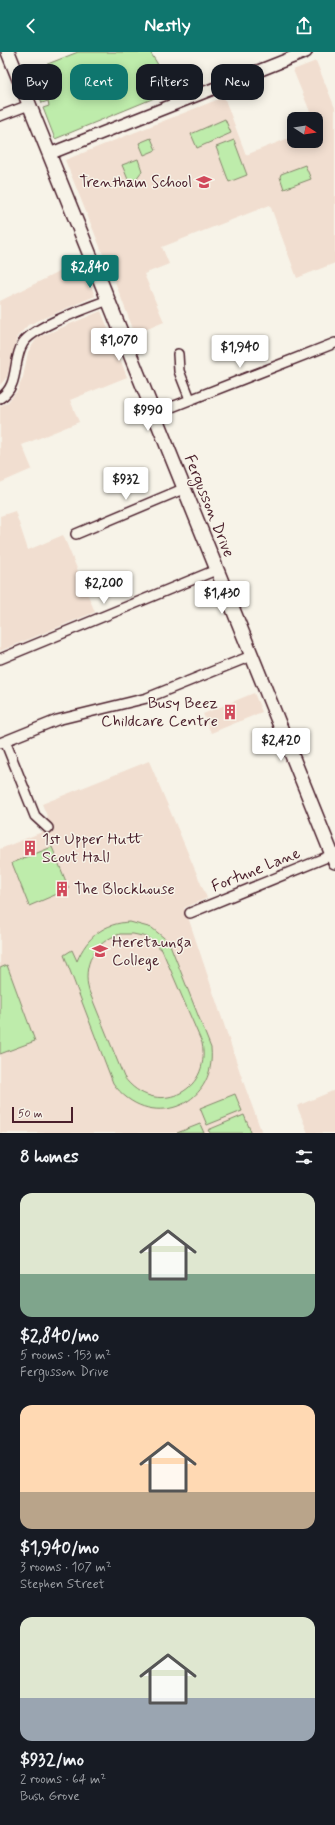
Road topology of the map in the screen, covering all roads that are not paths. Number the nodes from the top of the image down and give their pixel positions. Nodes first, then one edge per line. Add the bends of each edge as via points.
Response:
1 (8, 52) edge
2 (306, 52) edge
3 (29, 105) junction
4 (0, 116) edge
5 (49, 154) junction
6 (108, 300) junction
7 (335, 344) edge
8 (178, 354) dead end
9 (0, 398) edge
10 (190, 399) junction
11 (154, 414) junction
12 (184, 488) junction
13 (76, 534) dead end
14 (216, 570) junction
15 (251, 656) junction
16 (0, 659) edge
17 (3, 742) edge
18 (48, 828) dead end
19 (334, 859) edge
20 (190, 913) dead end

1 - 3 main road, Fergusson Drive
2 - 5 street
3 - 4 street
3 - 5 main road, Fergusson Drive
5 - 6 main road, Fergusson Drive
6 - 9 street via 30,335 19,352 10,389
6 - 11 main road, Fergusson Drive
7 - 10 street
8 - 10 street via 179,371
10 - 11 street
11 - 12 main road, Fergusson Drive
12 - 13 street
12 - 14 main road, Fergusson Drive
14 - 15 main road, Fergusson Drive
14 - 16 street
15 - 17 street via 147,698 58,720
15 - 19 main road, Fergusson Drive
17 - 18 street via 35,816
19 - 20 street, Fortune Lane

